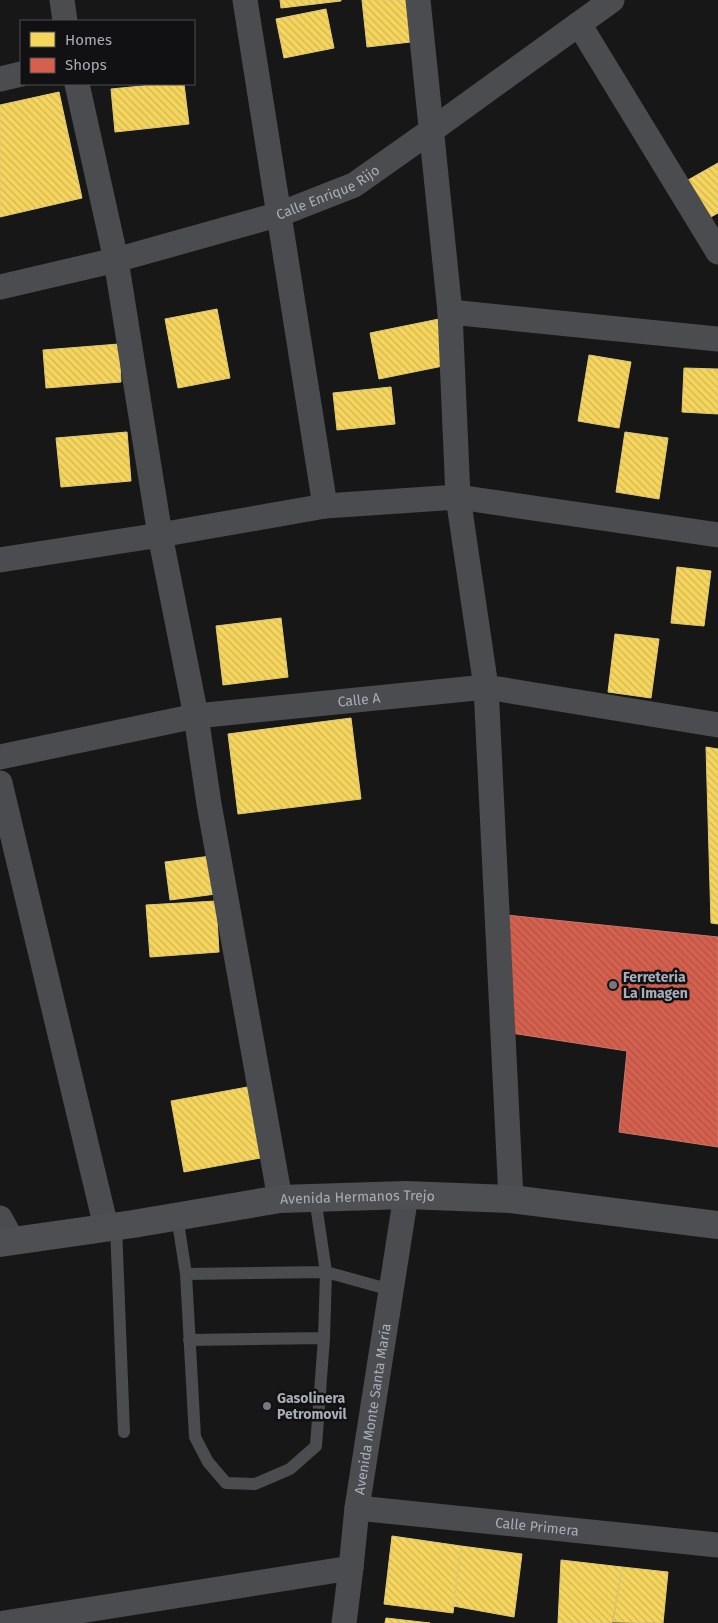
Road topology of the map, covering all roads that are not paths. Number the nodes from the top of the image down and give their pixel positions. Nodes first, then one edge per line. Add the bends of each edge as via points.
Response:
1 (62, 0) edge
2 (245, 0) edge
3 (418, 0) edge
4 (612, 0) edge
5 (65, 20) edge
6 (579, 24) junction
7 (20, 74) edge
8 (0, 79) edge
9 (77, 85) edge
10 (432, 130) junction
11 (280, 214) junction
12 (718, 252) edge
13 (116, 260) junction
14 (0, 288) edge
15 (450, 312) junction
16 (718, 339) edge
17 (458, 497) junction
18 (325, 506) junction
19 (718, 534) edge
20 (160, 535) junction
21 (0, 560) edge
22 (486, 687) junction
23 (196, 716) junction
24 (718, 725) edge
25 (0, 757) edge
26 (0, 782) edge
27 (406, 1195) junction
28 (315, 1198) junction
29 (280, 1199) junction
30 (511, 1199) junction
31 (177, 1216) junction
32 (718, 1224) edge
33 (111, 1227) junction
34 (4, 1234) edge
35 (326, 1272) junction
36 (186, 1274) junction
37 (391, 1290) junction
38 (324, 1338) junction
39 (189, 1340) junction
40 (124, 1432) dead end
41 (357, 1508) junction
42 (718, 1545) edge
43 (351, 1568) junction
44 (4, 1623) edge
45 (344, 1623) edge

1 - 5 street
2 - 11 street
3 - 10 street
4 - 6 street, Calle Enrique Rijo
6 - 10 street, Calle Enrique Rijo
6 - 12 street
7 - 8 street
9 - 13 street
10 - 11 street, Calle Enrique Rijo via 354,184
10 - 15 street
11 - 13 street, Calle Enrique Rijo
11 - 18 street
13 - 14 street, Calle Enrique Rijo
13 - 20 street
15 - 16 street
15 - 17 street
17 - 18 street
17 - 19 street
17 - 22 street
18 - 20 street
20 - 21 street
20 - 23 street
22 - 23 street, Calle A
22 - 24 street, Calle A
22 - 30 street
23 - 25 street, Calle A
23 - 29 street
26 - 33 street
27 - 28 main road, Avenida Hermanos Trejo
27 - 30 main road, Avenida Hermanos Trejo
27 - 37 street, Avenida Monte Santa María
28 - 29 main road, Avenida Hermanos Trejo
28 - 35 lane
29 - 31 main road, Avenida Hermanos Trejo
30 - 32 main road, Avenida Hermanos Trejo
31 - 33 main road, Avenida Hermanos Trejo
31 - 36 lane
33 - 34 main road, Avenida Hermanos Trejo
33 - 40 lane
35 - 36 lane
35 - 37 lane
35 - 38 lane
36 - 39 lane
37 - 41 street, Avenida Monte Santa María
38 - 39 lane
38 - 39 lane via 316,1446 290,1469 255,1484 226,1483 208,1462 194,1437
41 - 42 street, Calle Primera
41 - 43 street, Avenida Monte Santa María
43 - 44 street
43 - 45 street, Avenida Monte Santa María

